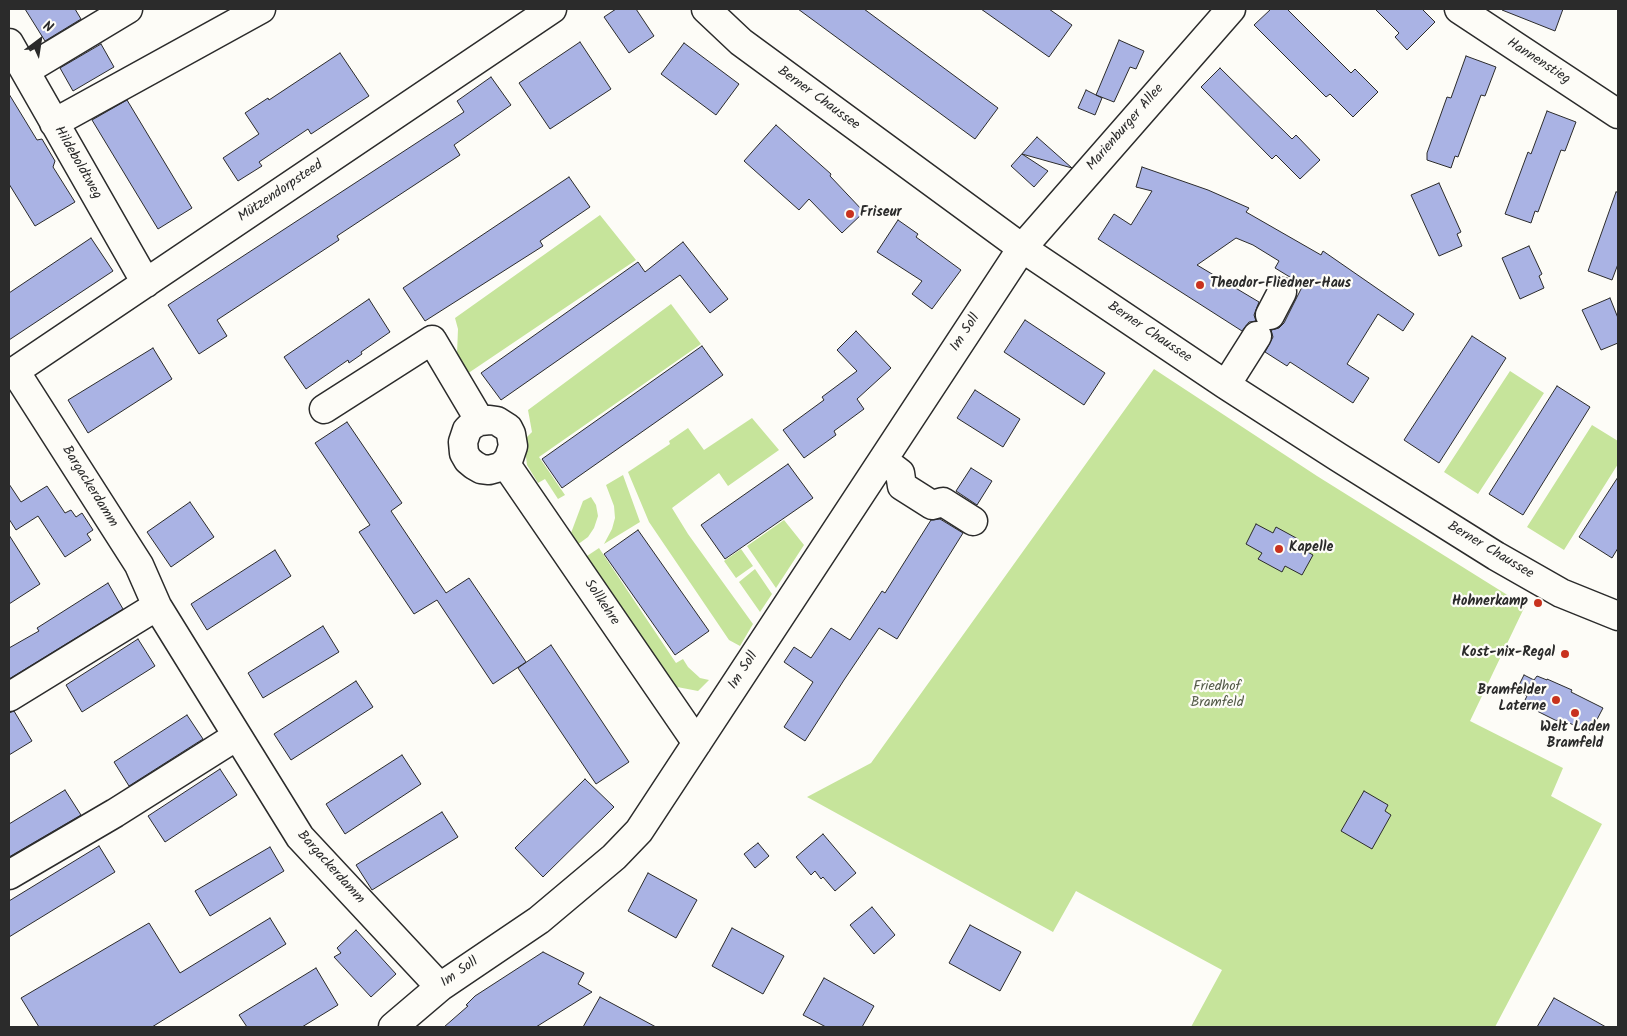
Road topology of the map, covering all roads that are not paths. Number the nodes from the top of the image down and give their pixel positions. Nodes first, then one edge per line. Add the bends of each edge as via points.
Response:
1 (128, 9) edge
2 (261, 9) edge
3 (552, 9) edge
4 (706, 9) edge
5 (1231, 9) edge
6 (1459, 9) edge
7 (9, 43) edge
8 (124, 66) dead end
9 (25, 71) junction
10 (1618, 114) edge
11 (51, 117) junction
12 (1022, 248) junction
13 (146, 283) junction
14 (1270, 314) dead end
15 (12, 373) edge
16 (1226, 385) junction
17 (324, 409) dead end
18 (480, 421) junction
19 (883, 460) junction
20 (505, 463) junction
21 (973, 521) dead end
22 (157, 606) junction
23 (1618, 616) edge
24 (9, 697) edge
25 (237, 736) junction
26 (697, 743) junction
27 (9, 875) edge
28 (440, 987) junction
29 (393, 1027) edge

1 - 9 street
2 - 11 street
3 - 13 street, Mützendorpsteed
4 - 12 street, Berner Chaussee via 741,42
5 - 12 street, Marienburger Allee
6 - 10 street, Hannenstieg
7 - 9 street, Hildeboldtweg
8 - 11 street
9 - 11 street, Hildeboldtweg
11 - 13 street, Hildeboldtweg
12 - 16 street, Berner Chaussee
12 - 19 street, Im Soll
13 - 15 street, Mützendorpsteed
14 - 16 street
15 - 22 street, Bargackerdamm via 139,565
16 - 23 street, Berner Chaussee via 1496,556 1561,593
17 - 18 street via 432,340
18 - 20 street via 497,421 508,428 514,446
18 - 20 street via 472,425 464,436 463,447 468,460 489,470
19 - 21 street via 900,473 902,486 932,504 943,502
19 - 26 street, Im Soll
20 - 26 street, Sollkehre
22 - 24 street
22 - 25 street, Bargackerdamm
25 - 27 street
25 - 28 street, Bargackerdamm via 300,837
26 - 28 street, Im Soll via 639,831 614,857 539,920
28 - 29 street, Im Soll

